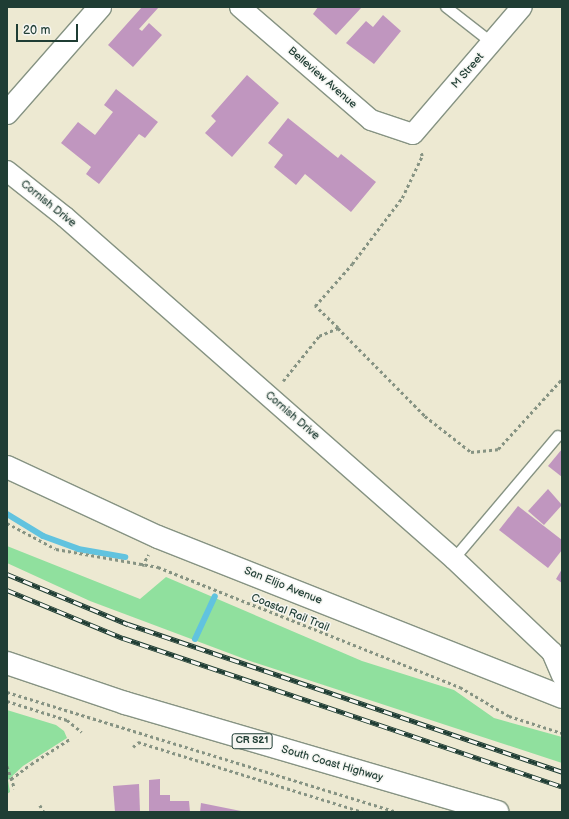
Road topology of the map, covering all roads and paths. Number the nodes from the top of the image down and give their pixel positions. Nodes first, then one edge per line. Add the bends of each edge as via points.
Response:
1 (100, 7) edge
2 (240, 7) edge
3 (446, 7) edge
4 (522, 7) edge
5 (492, 43) junction
6 (7, 113) edge
7 (413, 134) junction
8 (7, 171) edge
9 (338, 328) junction
10 (562, 379) edge
11 (272, 398) junction
12 (558, 436) dead end
13 (7, 467) edge
14 (7, 522) edge
15 (454, 559) junction
16 (7, 663) edge
17 (562, 676) edge
18 (7, 692) edge
19 (562, 697) edge
20 (7, 701) edge
21 (82, 732) dead end
22 (562, 733) edge
23 (70, 739) dead end
24 (133, 747) dead end
25 (7, 766) edge
26 (11, 779) junction
27 (15, 789) dead end
28 (40, 805) dead end
29 (44, 812) edge
30 (363, 812) edge
31 (398, 812) edge
32 (497, 812) edge

1 - 6 main road
2 - 7 street, Belleview Avenue via 371,120
3 - 5 lane
4 - 5 street, M Street
5 - 7 street, M Street
7 - 9 path via 422,156 402,198 352,264 315,306
8 - 11 street, Cornish Drive via 65,217
9 - 10 path via 425,416 471,452 498,449
9 - 11 path via 319,336
11 - 15 street, Cornish Drive
12 - 15 lane
13 - 19 main road, San Elijo Avenue via 158,536
14 - 22 path, Coastal Rail Trail via 56,549 158,567 341,642 460,687 510,716
15 - 17 street, Cornish Drive via 552,652
16 - 32 main road, South Coast Highway / CR S21 via 124,703
18 - 31 path
20 - 21 path via 67,720
23 - 26 path
24 - 30 path via 138,742
25 - 26 path
26 - 27 path
28 - 29 path

